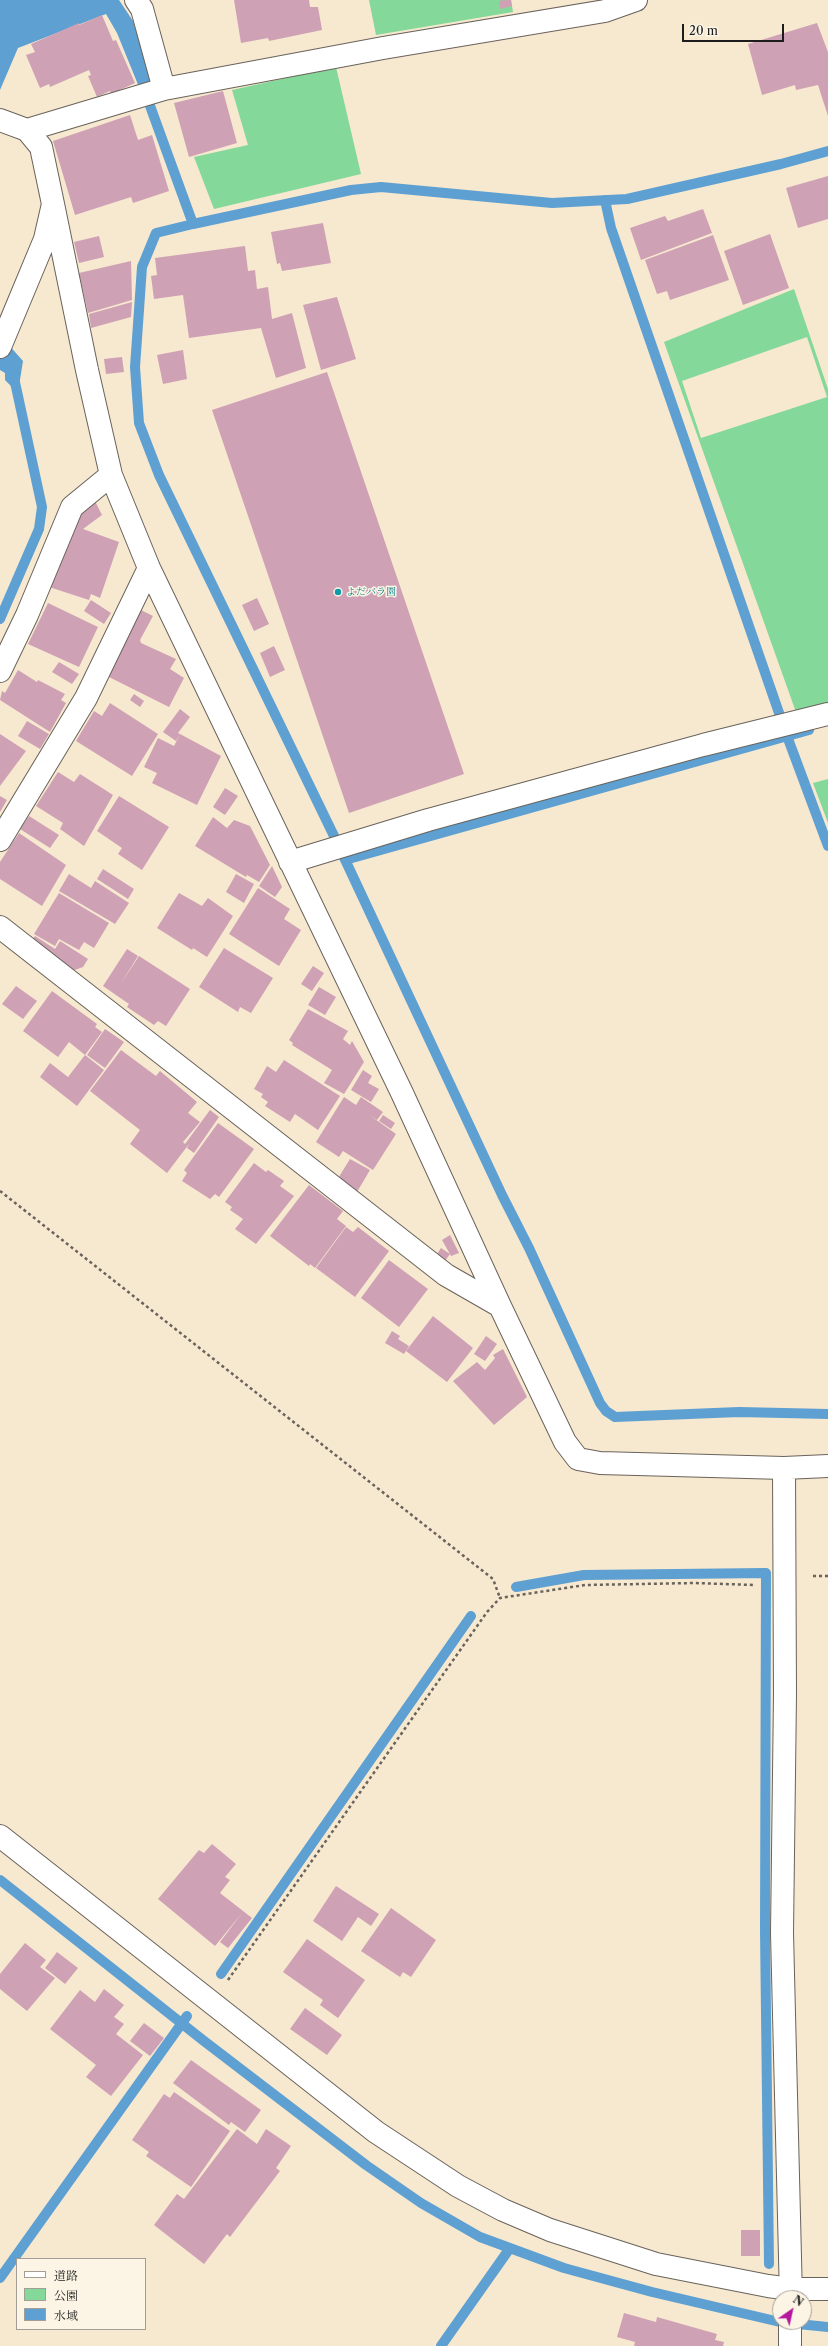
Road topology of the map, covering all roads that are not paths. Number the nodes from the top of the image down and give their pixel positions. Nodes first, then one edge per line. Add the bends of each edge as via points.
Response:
1 (636, 0) edge
2 (139, 5) edge
3 (152, 92) junction
4 (3, 120) edge
5 (27, 130) junction
6 (53, 204) junction
7 (3, 341) edge
8 (111, 476) junction
9 (149, 568) junction
10 (0, 671) edge
11 (828, 714) edge
12 (0, 840) edge
13 (290, 862) junction
14 (0, 927) edge
15 (500, 1306) junction
16 (828, 1466) edge
17 (784, 1468) junction
18 (0, 1836) edge
19 (773, 2290) edge
20 (791, 2290) edge
21 (828, 2290) edge
22 (812, 2292) edge

1 - 3 street via 605,11 383,48
2 - 3 street
3 - 5 street
4 - 5 street
5 - 6 street via 40,147
6 - 7 street via 45,239
6 - 8 street
8 - 9 street
8 - 10 street via 72,507 27,615
9 - 12 street via 86,698
9 - 13 street
11 - 13 street via 703,745
13 - 15 street via 402,1093
14 - 15 street via 446,1275
15 - 17 street via 566,1442 578,1458 600,1463
16 - 17 street
17 - 20 street via 782,1933
18 - 19 street via 376,2132 458,2186 503,2210 550,2230 656,2264
21 - 22 street

